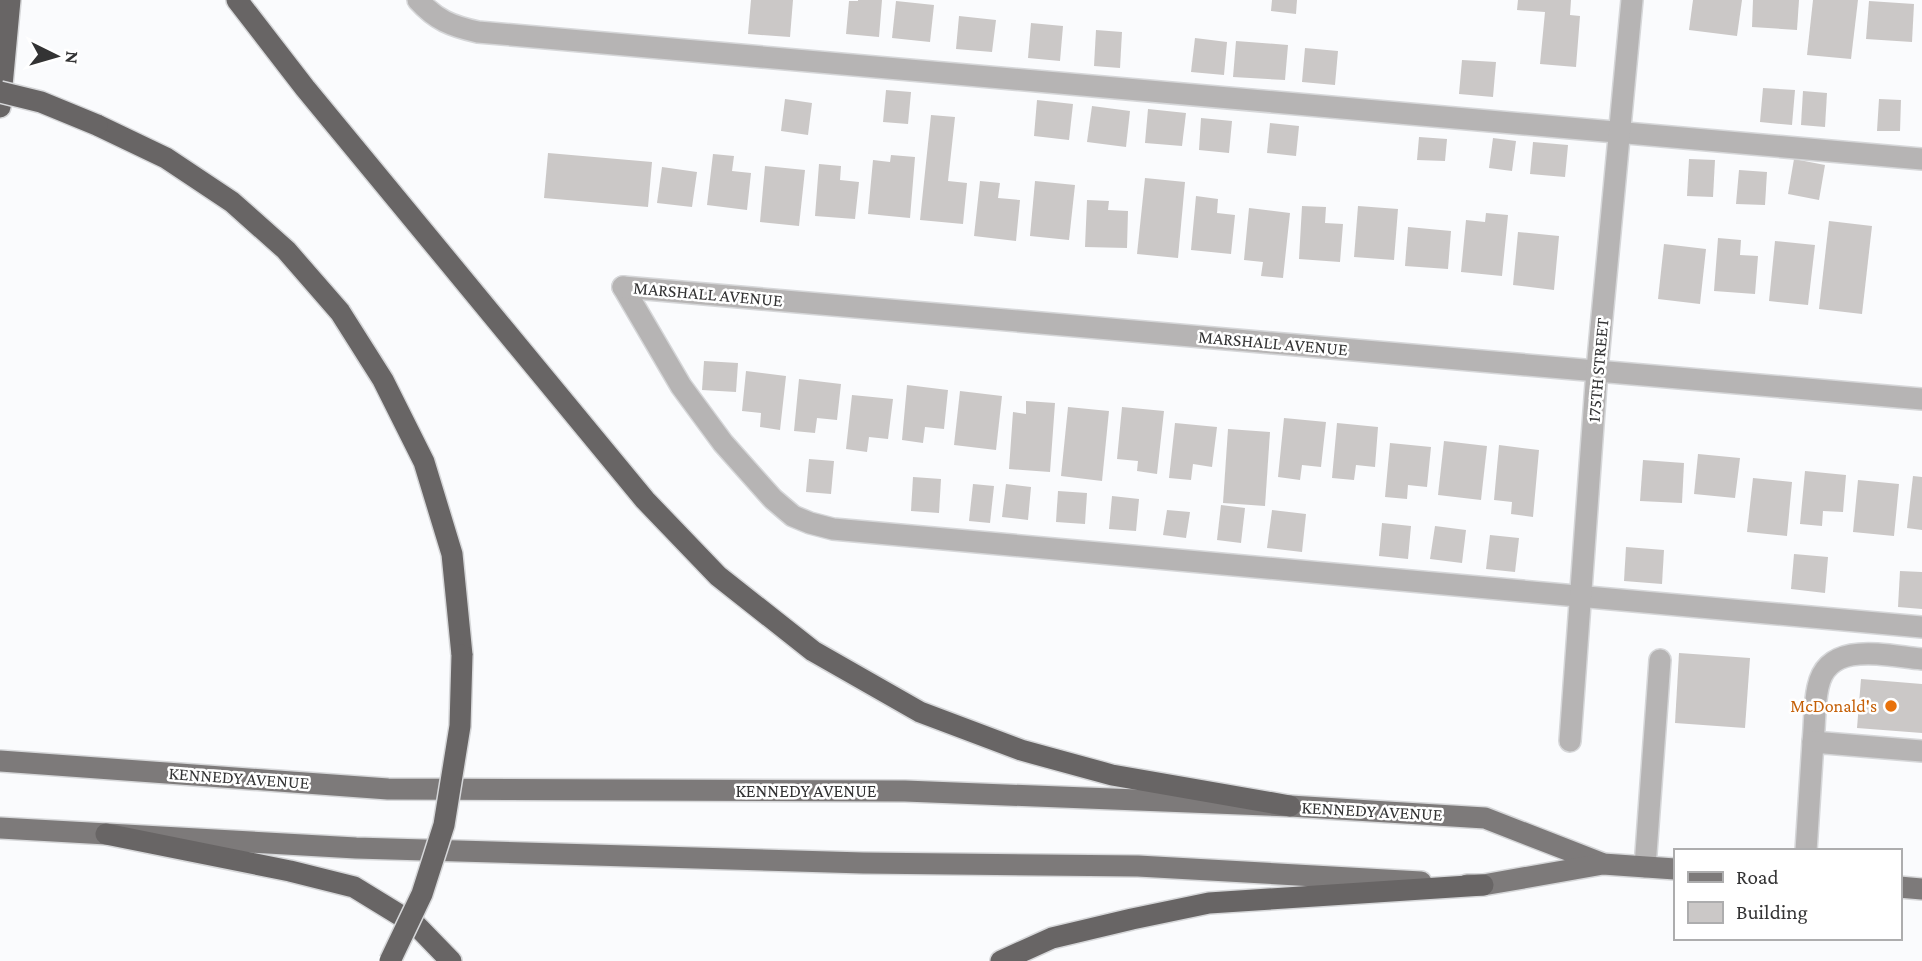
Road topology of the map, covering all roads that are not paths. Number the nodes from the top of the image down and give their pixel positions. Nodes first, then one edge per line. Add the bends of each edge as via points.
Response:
1 (10, 0) edge
2 (237, 0) edge
3 (418, 0) edge
4 (1632, 0) edge
5 (0, 92) edge
6 (0, 107) edge
7 (1620, 132) junction
8 (1922, 159) edge
9 (1597, 370) junction
10 (1922, 399) edge
11 (1579, 597) junction
12 (1922, 627) edge
13 (1922, 659) edge
14 (1660, 660) dead end
15 (1570, 741) dead end
16 (1813, 742) junction
17 (1922, 751) edge
18 (7, 762) edge
19 (1290, 806) junction
20 (6, 828) edge
21 (106, 834) junction
22 (1806, 849) edge
23 (1603, 864) junction
24 (1645, 867) junction
25 (1674, 869) edge
26 (1483, 886) junction
27 (1901, 887) edge
28 (1922, 889) edge
29 (390, 961) edge
30 (451, 961) edge
31 (1001, 961) edge

1 - 6 highway
2 - 19 highway via 645,500 718,576 813,651 920,712 1021,750 1112,775
3 - 7 street via 451,26 478,32
4 - 7 street, 175TH STREET
5 - 29 highway, bridge via 41,102 97,125 166,158 232,202 286,250 340,312 383,380 424,462 452,554 462,655 460,726 444,825 422,894
7 - 8 street
7 - 9 street, 175TH STREET
9 - 10 street, MARSHALL AVENUE
9 - 11 street, 175TH STREET
9 - 11 street, MARSHALL AVENUE via 623,287 681,386 723,443 774,499 793,516 810,523 833,529
11 - 12 street
11 - 15 street, 175TH STREET
13 - 16 street via 1856,653 1825,667 1818,686
14 - 24 street
16 - 17 street
16 - 22 street
18 - 19 main road, KENNEDY AVENUE via 388,789 905,791
19 - 23 main road, KENNEDY AVENUE via 1485,818
20 - 21 main road, KENNEDY AVENUE
21 - 26 main road, KENNEDY AVENUE via 356,848 1138,866
21 - 30 highway via 354,887 416,925
23 - 24 main road, KENNEDY AVENUE
23 - 26 main road, KENNEDY AVENUE
24 - 25 main road, KENNEDY AVENUE
26 - 31 highway via 1209,903 1052,939
27 - 28 main road

